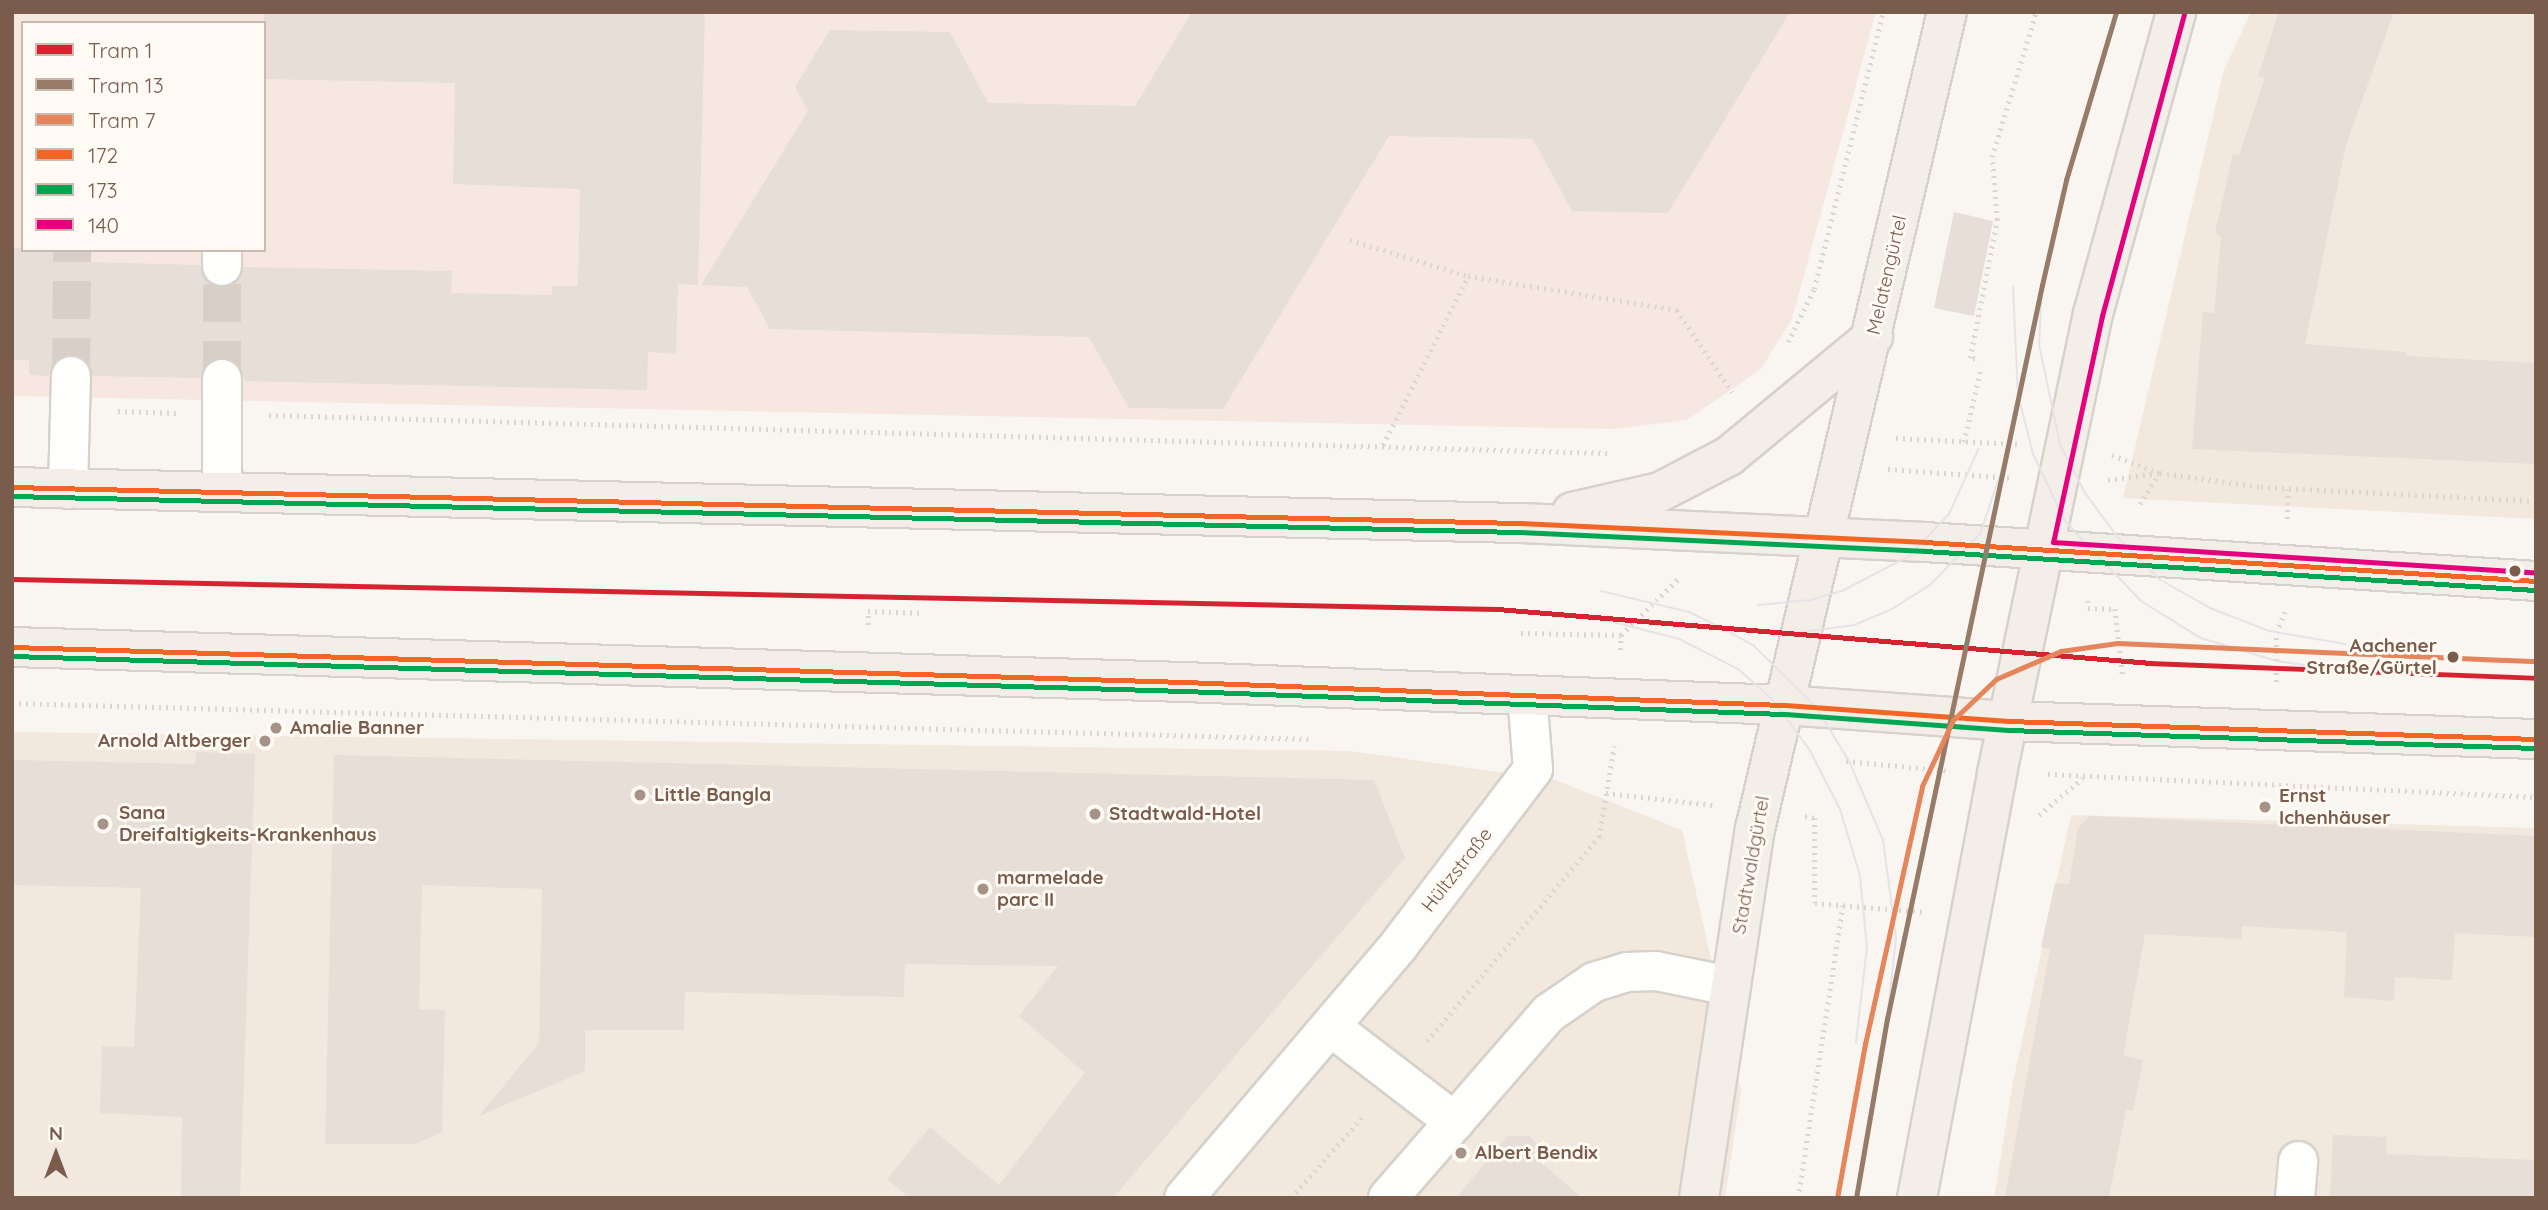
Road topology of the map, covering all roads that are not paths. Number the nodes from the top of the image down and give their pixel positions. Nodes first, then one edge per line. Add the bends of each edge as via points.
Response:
1 (1947, 12) edge
2 (2176, 12) edge
3 (1873, 337) junction
4 (70, 393) tunnel mouth
5 (222, 396) tunnel mouth
6 (12, 487) edge
7 (68, 489) junction
8 (222, 492) junction
9 (1522, 523) junction
10 (1826, 537) junction
11 (2042, 550) junction
12 (2536, 580) edge
13 (12, 647) edge
14 (1527, 695) junction
15 (1784, 705) junction
16 (2009, 721) junction
17 (2536, 739) edge
18 (1730, 986) junction
19 (1331, 1027) junction
20 (1454, 1122) junction
21 (1184, 1198) edge
22 (1388, 1198) edge
23 (1699, 1198) edge
24 (1917, 1198) edge

1 - 3 main road, Melatengürtel
2 - 11 main road via 2130,165
3 - 9 main road via 1729,456 1660,492
3 - 10 main road, Melatengürtel
4 - 7 street
5 - 8 street
6 - 7 main road
7 - 8 main road
8 - 9 main road
9 - 10 main road
10 - 11 main road
10 - 15 main road, Stadtwaldgürtel
11 - 12 main road
11 - 16 main road
13 - 14 main road
14 - 15 main road
14 - 19 street, Hültzstraße via 1533,769
15 - 16 main road
15 - 18 main road, Stadtwaldgürtel via 1761,806
16 - 17 main road
16 - 24 main road
18 - 20 street via 1656,971 1627,972 1594,982 1549,1013
18 - 23 main road, Stadtwaldgürtel
19 - 20 street
19 - 21 street, Hültzstraße
20 - 22 street

